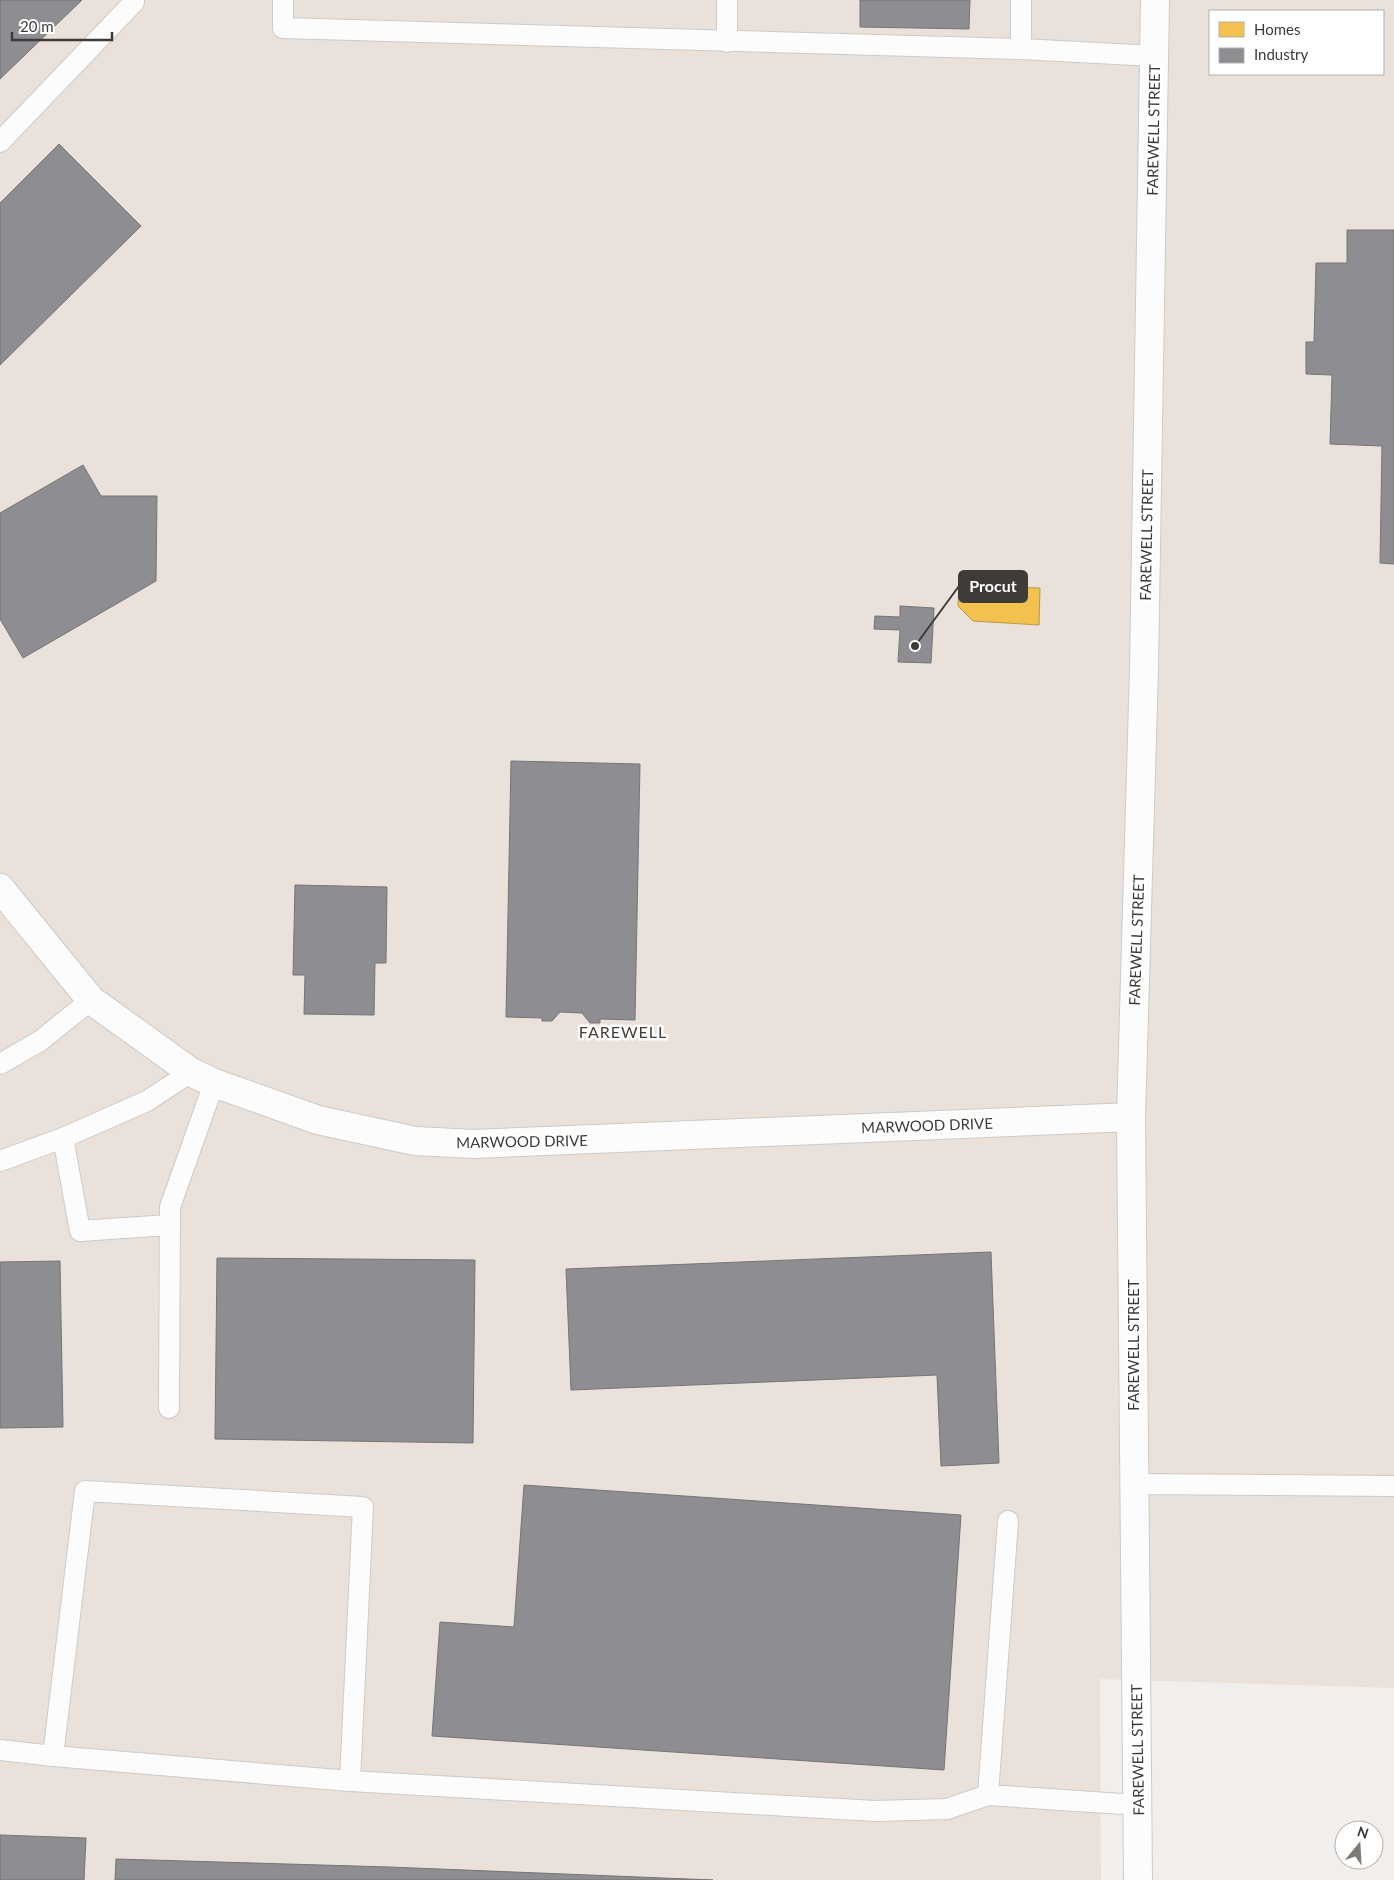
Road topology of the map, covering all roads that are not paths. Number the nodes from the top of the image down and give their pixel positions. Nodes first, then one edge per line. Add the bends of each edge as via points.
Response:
1 (134, 0) edge
2 (283, 0) edge
3 (727, 0) edge
4 (1021, 0) edge
5 (1155, 0) edge
6 (727, 42) junction
7 (1020, 49) junction
8 (1154, 56) junction
9 (0, 142) edge
10 (0, 888) edge
11 (91, 1000) junction
12 (0, 1064) edge
13 (203, 1078) junction
14 (1132, 1117) junction
15 (63, 1138) junction
16 (0, 1160) edge
17 (170, 1225) junction
18 (169, 1408) dead end
19 (1134, 1484) junction
20 (1394, 1486) edge
21 (1008, 1521) dead end
22 (0, 1750) edge
23 (53, 1756) junction
24 (350, 1781) junction
25 (988, 1795) junction
26 (1137, 1805) junction
27 (1138, 1880) edge

1 - 9 lane
2 - 6 lane via 284,28
3 - 6 lane
4 - 7 lane
5 - 8 street, FAREWELL STREET
6 - 7 lane
7 - 8 lane
8 - 14 street, FAREWELL STREET via 1144,660
10 - 11 street, MARWOOD DRIVE
11 - 12 lane via 40,1041
11 - 13 street, MARWOOD DRIVE
13 - 14 street, MARWOOD DRIVE via 318,1120 415,1141 474,1144
13 - 15 lane
13 - 17 lane via 170,1207
14 - 19 street, FAREWELL STREET
15 - 16 lane
15 - 17 lane via 80,1231
17 - 18 lane
19 - 20 lane
19 - 26 street, FAREWELL STREET
21 - 25 lane
22 - 23 lane
23 - 24 lane
23 - 24 lane via 85,1491 363,1507
24 - 25 lane via 875,1811 947,1809
25 - 26 lane
26 - 27 street, FAREWELL STREET

